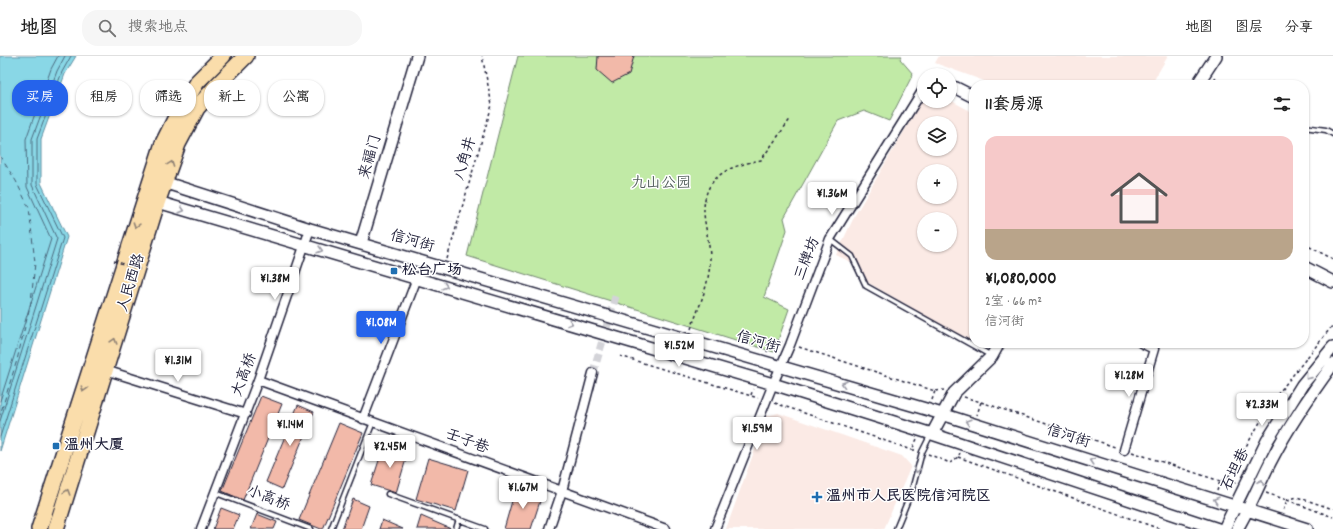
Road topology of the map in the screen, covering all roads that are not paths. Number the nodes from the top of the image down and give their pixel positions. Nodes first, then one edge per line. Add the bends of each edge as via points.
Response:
1 (223, 56) edge
2 (246, 56) edge
3 (417, 56) edge
4 (1216, 56) edge
5 (1200, 80) edge
6 (957, 88) edge
7 (969, 94) edge
8 (917, 99) edge
9 (1309, 128) edge
10 (1333, 134) edge
11 (158, 181) junction
12 (151, 200) junction
13 (310, 229) junction
14 (830, 239) junction
15 (361, 243) junction
16 (304, 246) junction
17 (1309, 270) edge
18 (417, 278) junction
19 (1333, 282) edge
20 (969, 343) edge
21 (1333, 346) edge
22 (978, 348) edge
23 (996, 348) edge
24 (1152, 348) edge
25 (992, 356) junction
26 (1333, 364) edge
27 (780, 366) junction
28 (105, 370) junction
29 (593, 373) tunnel mouth
30 (258, 380) junction
31 (772, 384) junction
32 (246, 414) junction
33 (942, 414) junction
34 (363, 419) junction
35 (373, 422) junction
36 (932, 434) junction
37 (1124, 450) road end
38 (562, 491) junction
39 (216, 493) junction
40 (388, 494) dead end
41 (1235, 506) junction
42 (1248, 510) junction
43 (459, 519) junction
44 (39, 529) edge
45 (56, 529) edge
46 (201, 529) edge
47 (311, 529) edge
48 (331, 529) edge
49 (456, 529) edge
50 (485, 529) edge
51 (549, 529) edge
52 (666, 529) edge
53 (716, 529) edge
54 (896, 529) edge
55 (1218, 529) edge
56 (1224, 529) edge
57 (1237, 529) edge
58 (1307, 529) edge

1 - 11 highway, 人民西路 via 197,82 179,111 163,143
11 -> 2 highway, 人民西路 via 197,108
3 - 15 main road, 来福门
4 - 5 main road
6 - 7 main road
8 - 14 street, 三牌坊
9 - 10 lane via 1326,130
11 - 12 highway, 人民西路
11 - 13 main road, 信河街
12 -> 16 main road
28 -> 12 highway, 人民西路
12 -> 44 highway, 人民西路
13 - 15 main road, 信河街
13 - 16 street, 大高桥
14 - 20 lane via 852,256 866,286
14 - 27 street, 三牌坊
15 - 27 main road, 信河街
16 -> 18 main road
16 - 30 street, 大高桥
17 - 19 main road
18 -> 31 main road
18 - 34 street
21 -> 41 main road, 石坦巷 via 1302,385 1267,441
22 - 25 lane
23 - 25 main road
24 - 37 street via 1154,349
25 - 33 main road via 954,393
42 -> 26 main road via 1273,456
27 - 31 street, 三牌坊
33 -> 27 main road, 信河街
28 - 32 street
45 -> 28 highway, 人民西路
29 - 38 street
30 - 32 street, 大高桥
30 - 34 street, 壬子巷
31 - 36 main road
31 - 53 street, 三牌坊
32 - 39 street, 大高桥
33 - 36 main road
41 -> 33 main road, 信河街
34 - 35 street, 壬子巷
35 - 38 street, 壬子巷
35 - 48 lane
36 -> 54 lane via 922,452 912,490
36 - 55 main road
38 - 51 street
38 - 52 street, 壬子巷
39 - 46 street, 大高桥
39 - 47 lane, 小高桥
40 - 43 lane
41 - 42 main road, 信河街
41 - 56 main road, 石坦巷
42 - 57 main road
42 - 58 main road, 信河街
43 - 49 lane
43 - 50 lane

